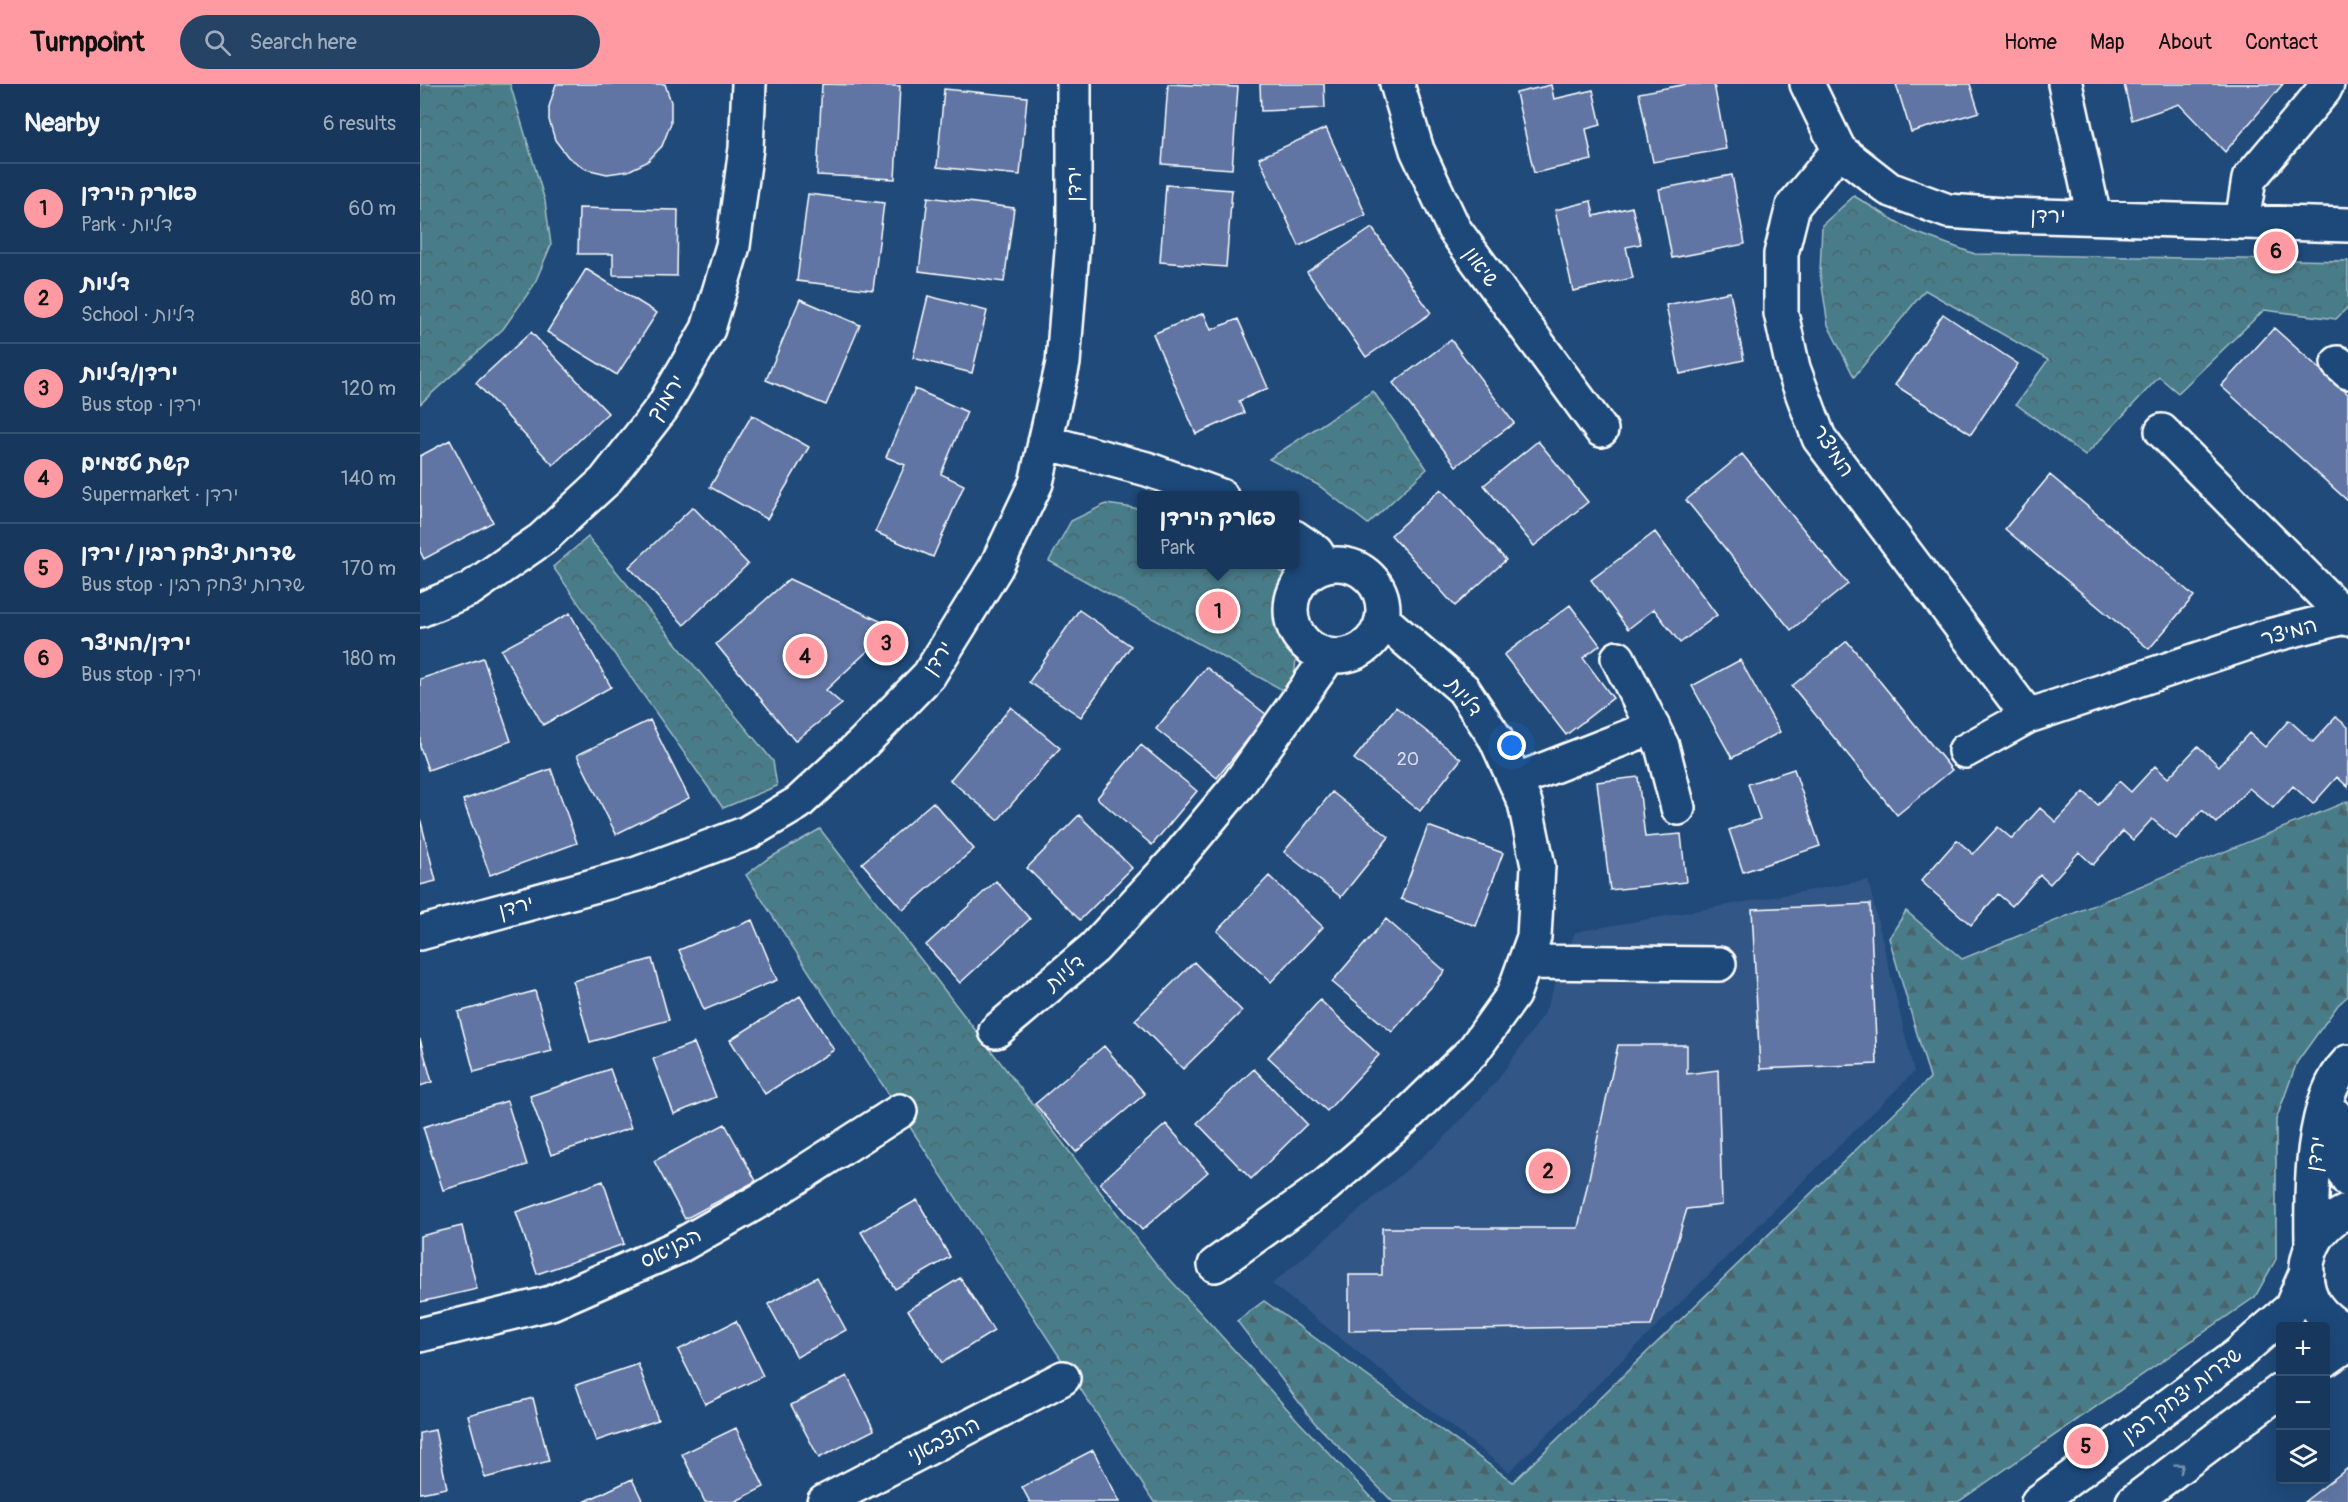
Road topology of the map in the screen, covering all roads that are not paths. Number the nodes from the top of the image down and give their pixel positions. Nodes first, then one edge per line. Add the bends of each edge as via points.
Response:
1 (749, 84) edge
2 (1074, 84) edge
3 (1397, 84) edge
4 (1807, 84) edge
5 (2065, 84) edge
6 (2327, 84) edge
7 (1839, 150) junction
8 (2094, 217) junction
9 (2242, 222) junction
10 (2348, 225) edge
11 (1601, 430) dead end
12 (2162, 431) dead end
13 (1045, 442) junction
14 (1210, 491) edge
15 (1299, 540) edge
16 (1324, 565) junction
17 (420, 610) edge
18 (2347, 617) edge
19 (1383, 620) junction
20 (1329, 656) junction
21 (1618, 657) dead end
22 (2028, 716) junction
23 (1653, 727) junction
24 (1965, 751) dead end
25 (1515, 781) junction
26 (1678, 808) dead end
27 (420, 933) edge
28 (1525, 962) junction
29 (1719, 964) dead end
30 (996, 1031) dead end
31 (2345, 1065) edge
32 (900, 1111) dead end
33 (2348, 1180) edge
34 (2348, 1211) edge
35 (2310, 1257) junction
36 (1215, 1265) dead end
37 (2348, 1332) edge
38 (420, 1335) edge
39 (2348, 1344) edge
40 (2330, 1356) edge
41 (1063, 1378) dead end
42 (2276, 1394) edge
43 (824, 1502) edge
44 (2038, 1502) edge
45 (2133, 1502) edge

1 - 17 street, ירמוך via 746,148 733,246 708,329 662,408 606,481 542,540 470,589
2 - 13 street, ירדן via 1074,227 1065,340
3 - 11 street, שיאון via 1417,150 1454,229
4 - 7 street, ירדן
5 - 8 street
6 - 9 street via 2249,179
7 - 8 street, ירדן via 1889,189 1948,211
7 - 22 street, המיצר via 1793,206 1780,254 1780,313 1793,368 1820,438
8 - 9 street, ירדן
9 - 10 street, ירדן
12 - 18 street, המיצר
13 - 14 street via 1147,469
13 - 27 street, ירדן via 1036,483 996,567 929,675 798,803 747,832 637,874
15 - 16 street via 1316,552
16 - 19 street via 1339,563 1368,575 1383,603
16 - 20 street via 1298,584 1291,598 1290,614 1301,640 1314,651
18 - 22 street, המיצר via 2269,636
19 - 20 street via 1369,643 1356,652
19 - 25 street, דליות via 1463,689 1496,739
20 - 30 street, דליות via 1238,785 1174,862 1094,948
21 - 23 street
22 - 24 street, המיצר
23 - 25 street
23 - 26 street
25 - 28 street, דליות via 1525,803 1538,866 1533,937
28 - 29 street
28 - 36 street, דליות via 1513,995 1473,1051 1402,1120 1324,1186
31 - 33 street, ירדן via 2332,1138
31 - 35 street, ירדן via 2329,1092 2314,1156
32 - 38 street, הבניאס via 764,1198 676,1248 551,1303
34 - 35 street via 2326,1225
35 - 37 street, ירדן via 2308,1287 2315,1305 2330,1323
35 - 44 street, שדרות יצחק רבין via 2290,1308 2269,1329
39 - 40 street
41 - 43 street, החצבאני
45 -> 42 street

